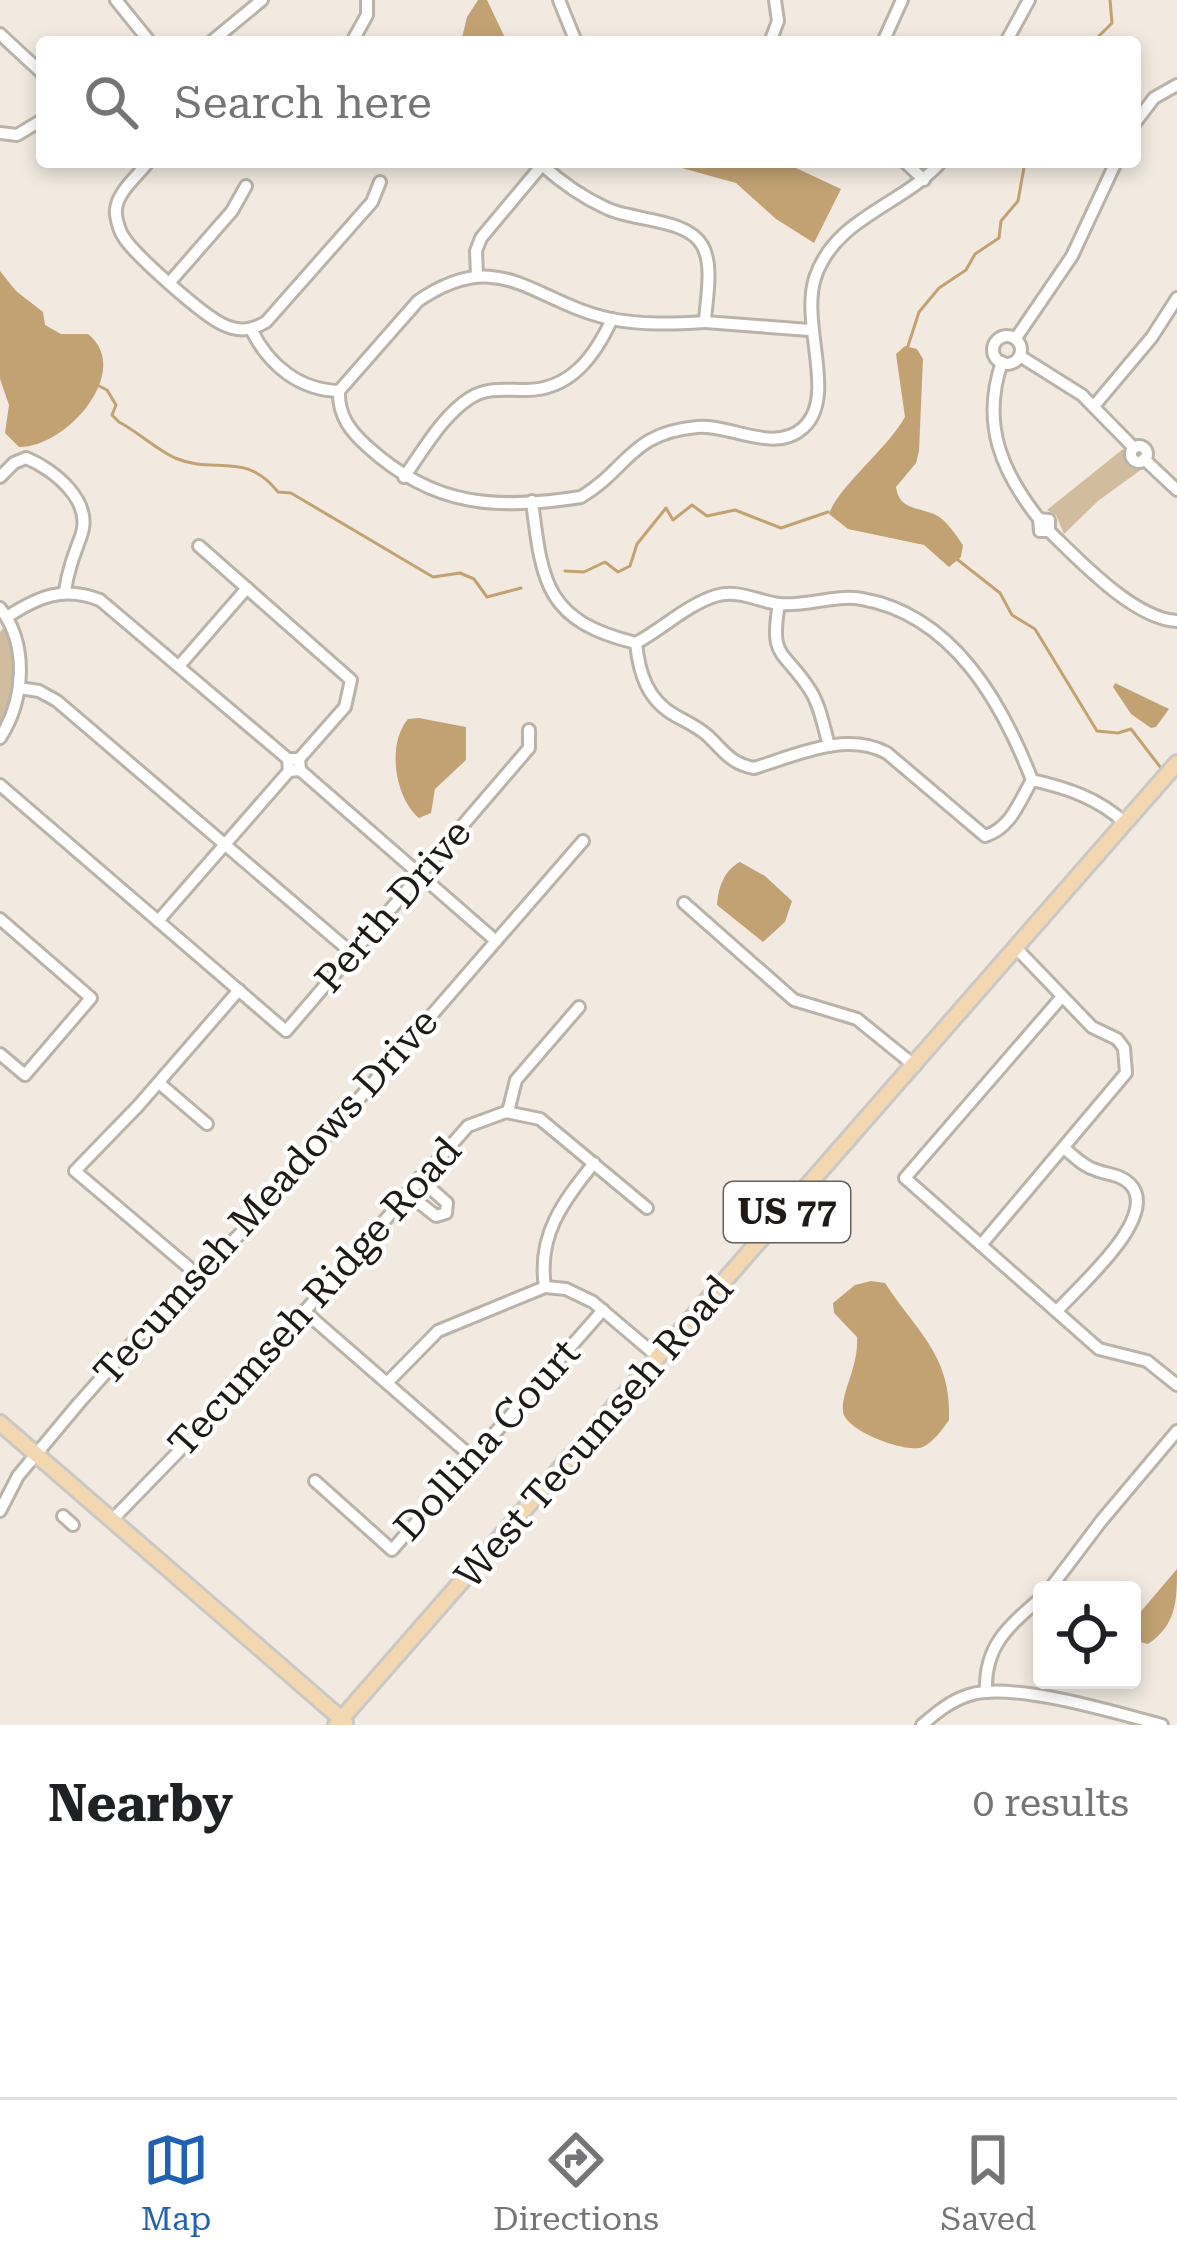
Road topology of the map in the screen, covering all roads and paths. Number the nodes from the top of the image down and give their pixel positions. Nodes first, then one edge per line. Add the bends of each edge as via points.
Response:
1 (262, 0) edge
2 (367, 0) edge
3 (559, 0) edge
4 (775, 0) edge
5 (902, 0) edge
6 (1029, 0) edge
7 (123, 3) edge
8 (0, 34) edge
9 (146, 36) edge
10 (218, 36) edge
11 (356, 36) edge
12 (574, 36) edge
13 (772, 36) edge
14 (886, 36) edge
15 (1009, 36) edge
16 (36, 67) edge
17 (1177, 86) edge
18 (1141, 115) edge
19 (36, 124) edge
20 (0, 133) edge
21 (143, 168) edge
22 (541, 168) edge
23 (550, 168) edge
24 (911, 168) edge
25 (935, 168) edge
26 (1113, 168) edge
27 (924, 180) junction
28 (380, 182) dead end
29 (246, 186) dead end
30 (477, 274) junction
31 (170, 281) junction
32 (1177, 298) edge
33 (612, 319) junction
34 (705, 322) junction
35 (809, 330) junction
36 (252, 331) junction
37 (1016, 338) junction
38 (1020, 356) junction
39 (1002, 362) junction
40 (339, 391) junction
41 (1094, 406) junction
42 (0, 477) edge
43 (404, 477) junction
44 (1175, 484) edge
45 (532, 501) junction
46 (199, 546) dead end
47 (247, 588) junction
48 (65, 591) junction
49 (779, 604) junction
50 (3, 612) edge
51 (1177, 621) edge
52 (635, 643) junction
53 (179, 666) junction
54 (19, 688) junction
55 (529, 730) dead end
56 (0, 739) edge
57 (829, 746) junction
58 (1177, 764) edge
59 (294, 765) junction
60 (1032, 780) junction
61 (0, 784) edge
62 (1125, 823) junction
63 (583, 841) dead end
64 (224, 845) junction
65 (420, 875) junction
66 (684, 903) dead end
67 (0, 919) edge
68 (158, 921) junction
69 (496, 940) junction
70 (1017, 949) junction
71 (352, 954) junction
72 (239, 991) junction
73 (1060, 999) junction
74 (579, 1007) dead end
75 (0, 1054) edge
76 (915, 1066) junction
77 (159, 1083) junction
78 (508, 1112) junction
79 (207, 1124) dead end
80 (1065, 1149) junction
81 (594, 1163) junction
82 (419, 1178) junction
83 (407, 1193) junction
84 (646, 1208) dead end
85 (981, 1246) junction
86 (199, 1276) junction
87 (545, 1287) junction
88 (603, 1310) junction
89 (304, 1311) junction
90 (1057, 1311) junction
91 (658, 1358) junction
92 (387, 1383) junction
93 (1177, 1385) edge
94 (0, 1423) edge
95 (1177, 1431) edge
96 (36, 1454) junction
97 (473, 1458) junction
98 (315, 1481) dead end
99 (0, 1511) edge
100 (112, 1520) junction
101 (1056, 1581) edge
102 (1033, 1605) edge
103 (986, 1692) junction
104 (342, 1723) edge
105 (922, 1725) edge
106 (1162, 1725) edge

1 - 10 street
2 - 11 street
3 - 12 street
4 - 13 street
5 - 14 street
6 - 15 street
7 - 9 street
8 - 16 street
17 - 18 street
19 - 20 street
21 - 31 street via 116,208 124,238
22 - 30 street via 482,238
23 - 34 street via 606,209 690,233 703,245
24 - 27 street
25 - 27 street
26 - 37 street via 1072,256
27 - 35 street via 854,222 831,248 814,279
28 - 36 street via 372,202
29 - 31 street
30 - 33 street via 515,280
30 - 40 street via 418,301
31 - 36 street via 220,324
32 - 41 street
33 - 34 street
33 - 43 street via 599,348 562,381 468,399
34 - 35 street
35 - 45 street via 818,402 790,438 698,427 673,432 645,442 581,497
36 - 40 street via 272,364 310,386
37 - 38 street
37 - 39 street via 995,343
38 - 39 street
38 - 41 street
39 - 51 street via 994,441 1009,478 1039,519 1049,520 1049,531 1116,591
40 - 43 street via 350,429
41 - 44 street
42 - 48 street via 26,458 77,498 83,534
43 - 45 street via 451,498
45 - 52 street via 540,567 559,603 592,632
46 - 47 street
47 - 53 street
47 - 59 street via 351,680 345,707
48 - 50 street
48 - 53 street via 100,600
49 - 52 street via 718,595
49 - 57 street via 773,636 813,693
49 - 60 street via 864,599 923,624 983,679
50 - 54 street
52 - 57 street via 655,700 741,765
53 - 59 street
54 - 56 street
54 - 64 street via 57,701
55 - 65 street, Perth Drive via 530,748
57 - 60 street via 853,742 887,753 985,836 1012,816
58 - 62 main road, West Tecumseh Road / US 77
59 - 64 street
59 - 65 street
60 - 62 street via 1071,789
61 - 68 street
62 - 70 main road, West Tecumseh Road / US 77
63 - 69 street, Tecumseh Meadows Drive
64 - 68 street
64 - 71 street
65 - 69 street
65 - 71 street, Perth Drive
66 - 76 street via 794,1000 857,1019
67 - 75 street via 91,998 25,1075
68 - 72 street
69 - 86 street, Tecumseh Meadows Drive
70 - 73 street
70 - 76 main road, West Tecumseh Road / US 77
71 - 72 street, Perth Drive via 286,1031
72 - 77 street
73 - 80 street via 1117,1039 1127,1061 1121,1083
73 - 85 street via 905,1178
74 - 78 street via 516,1080
76 - 91 main road, West Tecumseh Road / US 77
77 - 79 street
77 - 86 street via 75,1172
78 - 81 street via 548,1124
78 - 82 street, Tecumseh Ridge Road via 468,1126
80 - 85 street
80 - 90 street via 1120,1177 1139,1202 1130,1231
81 - 84 street
81 - 87 street via 553,1220
82 - 83 street, Tecumseh Ridge Road
82 - 83 street via 447,1203 446,1213 436,1216
83 - 89 street, Tecumseh Ridge Road
85 - 90 street
86 - 96 street, Tecumseh Meadows Drive
87 - 88 street via 575,1292
87 - 92 street via 438,1331
88 - 91 street
88 - 97 street, Dollina Court
89 - 92 street
89 - 100 street, Tecumseh Ridge Road
90 - 93 street via 1099,1349 1147,1361
91 - 104 main road, West Tecumseh Road / US 77
92 - 97 street
94 - 96 main road
95 - 101 street
96 - 99 street, Tecumseh Meadows Drive
96 - 100 main road
97 - 98 street, Dollina Court via 392,1550
100 - 104 main road
102 - 103 street via 994,1642
103 - 105 street
103 - 106 street

